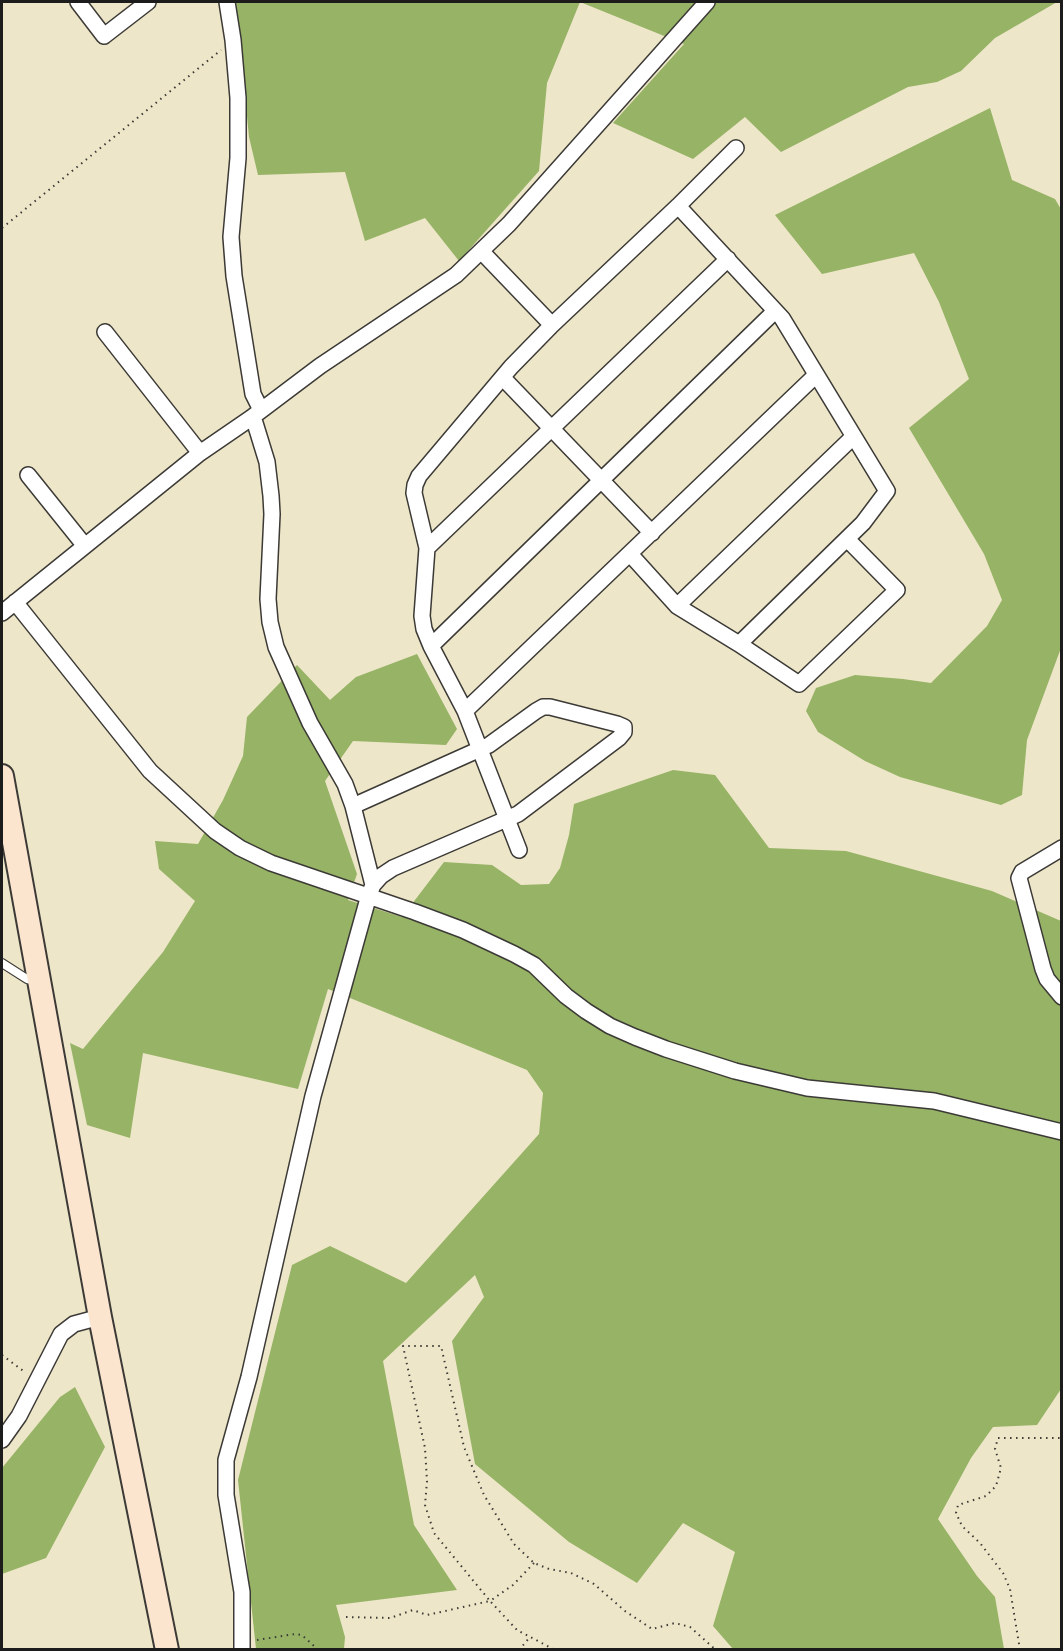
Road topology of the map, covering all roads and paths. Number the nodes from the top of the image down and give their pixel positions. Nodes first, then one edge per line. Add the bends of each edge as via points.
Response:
1 (78, 2) edge
2 (148, 2) edge
3 (227, 2) edge
4 (707, 2) edge
5 (233, 40) junction
6 (736, 148) dead end
7 (678, 206) junction
8 (2, 228) edge
9 (481, 252) junction
10 (728, 259) junction
11 (775, 311) junction
12 (552, 325) junction
13 (105, 332) dead end
14 (816, 375) junction
15 (503, 378) junction
16 (256, 414) junction
17 (550, 429) junction
18 (853, 437) junction
19 (200, 453) junction
20 (28, 476) dead end
21 (601, 480) junction
22 (652, 533) junction
23 (847, 539) junction
24 (85, 546) junction
25 (427, 548) junction
26 (630, 554) junction
27 (15, 602) junction
28 (677, 606) junction
29 (2, 613) edge
30 (740, 644) junction
31 (431, 646) junction
32 (465, 711) junction
33 (480, 748) junction
34 (2, 776) edge
35 (353, 806) junction
36 (506, 819) junction
37 (1062, 848) edge
38 (519, 850) dead end
39 (371, 890) junction
40 (2, 963) edge
41 (39, 981) junction
42 (1062, 997) edge
43 (1062, 1132) edge
44 (100, 1317) junction
45 (2, 1355) edge
46 (36, 1381) junction
47 (1062, 1438) edge
48 (2, 1440) edge
49 (534, 1563) junction
50 (490, 1601) junction
51 (346, 1617) dead end
52 (530, 1636) junction
53 (242, 1646) edge
54 (167, 1650) edge
55 (316, 1650) edge
56 (519, 1650) edge
57 (555, 1650) edge
58 (716, 1650) edge
59 (1020, 1650) edge

1 - 2 street via 104,36
3 - 5 street
4 - 9 street
5 - 8 path
5 - 16 street via 238,158 231,237
6 - 7 street
7 - 10 street
7 - 12 street
9 - 12 street
9 - 16 street via 444,284 320,366
10 - 11 street
10 - 17 street
11 - 14 street
11 - 21 street
12 - 15 street
13 - 19 street
14 - 18 street
14 - 22 street
15 - 17 street
15 - 25 street via 419,476 414,493
16 - 19 street
16 - 35 street via 271,496 268,599 276,647 309,723 337,769
17 - 21 street
17 - 25 street
18 - 23 street via 887,491
18 - 28 street
19 - 24 street
20 - 24 street
21 - 22 street
21 - 31 street
22 - 26 street
23 - 30 street
23 - 30 street via 897,590 889,598 799,684
24 - 27 street
25 - 31 street via 422,616
26 - 28 street
26 - 32 street
27 - 29 street
27 - 39 street via 150,771 215,831 271,863
28 - 30 street
31 - 32 street
32 - 33 street
33 - 35 street
33 - 36 street
33 - 36 street via 543,707 624,728 619,738
34 - 41 street
35 - 39 street
36 - 38 street
36 - 39 street via 393,868
37 - 42 street via 1022,872 1019,878 1042,969
39 - 43 street via 514,954 534,965 586,1011 666,1049 807,1088 934,1101
39 - 53 street via 313,1096 249,1377 226,1460 226,1495 242,1592
40 - 41 lane via 27,979
41 - 44 street
44 - 46 street via 74,1324 61,1334
44 - 54 street
45 - 46 path
46 - 48 street
47 - 59 path via 998,1438 995,1449 1001,1468 996,1486 986,1496 958,1505 956,1513 962,1526 1003,1573 1010,1589
49 - 50 path
49 - 50 path via 514,1544 484,1496 464,1447 441,1346 404,1346 425,1448 425,1506 434,1533
49 - 58 path via 594,1584 652,1629 675,1623 690,1627
50 - 51 path via 427,1615 413,1610 390,1618
50 - 52 path via 517,1630
52 - 56 path
52 - 57 path
53 - 55 path via 295,1634 302,1635

